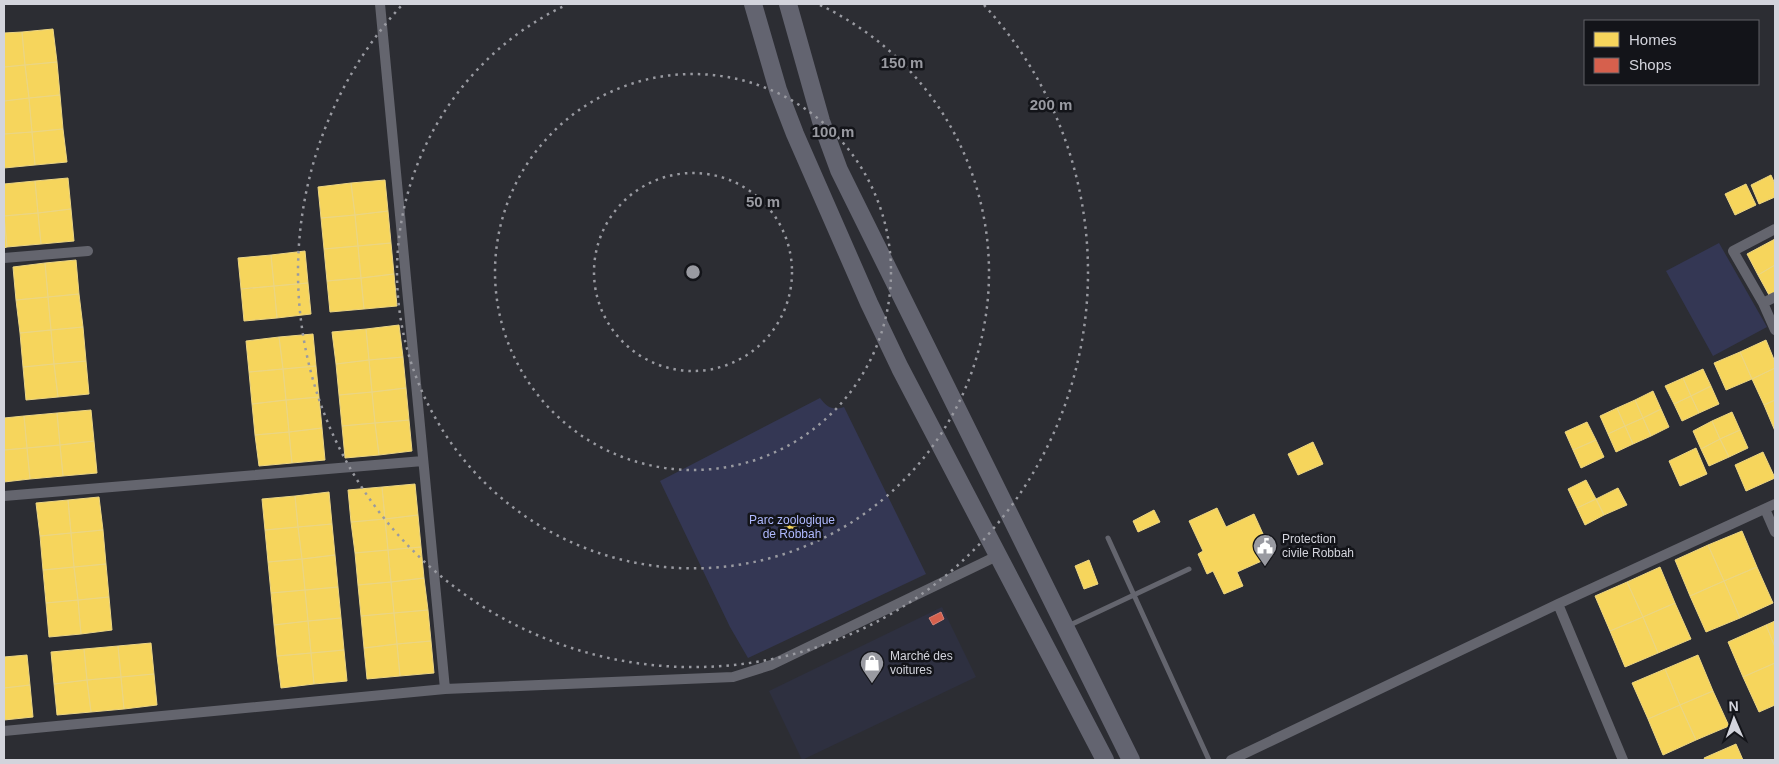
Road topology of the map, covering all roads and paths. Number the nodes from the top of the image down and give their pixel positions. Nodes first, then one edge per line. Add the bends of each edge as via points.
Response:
1 (380, 4) edge
2 (753, 4) edge
3 (788, 4) edge
4 (1775, 229) edge
5 (88, 251) dead end
6 (4, 258) edge
7 (1775, 296) edge
8 (1763, 303) junction
9 (1775, 330) edge
10 (424, 461) junction
11 (4, 496) edge
12 (1775, 504) edge
13 (1765, 509) junction
14 (1775, 532) edge
15 (1108, 538) dead end
16 (999, 555) junction
17 (1190, 569) dead end
18 (1134, 596) junction
19 (1558, 604) junction
20 (1065, 628) junction
21 (445, 689) junction
22 (4, 731) edge
23 (1105, 760) edge
24 (1131, 760) edge
25 (1209, 760) edge
26 (1231, 760) edge
27 (1623, 760) edge

1 - 10 street
2 - 16 highway via 794,134 865,294
3 - 20 highway via 838,170
4 - 8 street via 1733,251
5 - 6 street
7 - 8 street
8 - 9 street
10 - 11 street
10 - 21 street
12 - 13 street
13 - 14 street
13 - 19 street
15 - 18 lane
16 - 21 street via 771,665 733,677
16 - 23 highway
17 - 18 lane
18 - 20 lane
18 - 25 lane
19 - 26 street
19 - 27 street
20 - 24 highway
21 - 22 street

